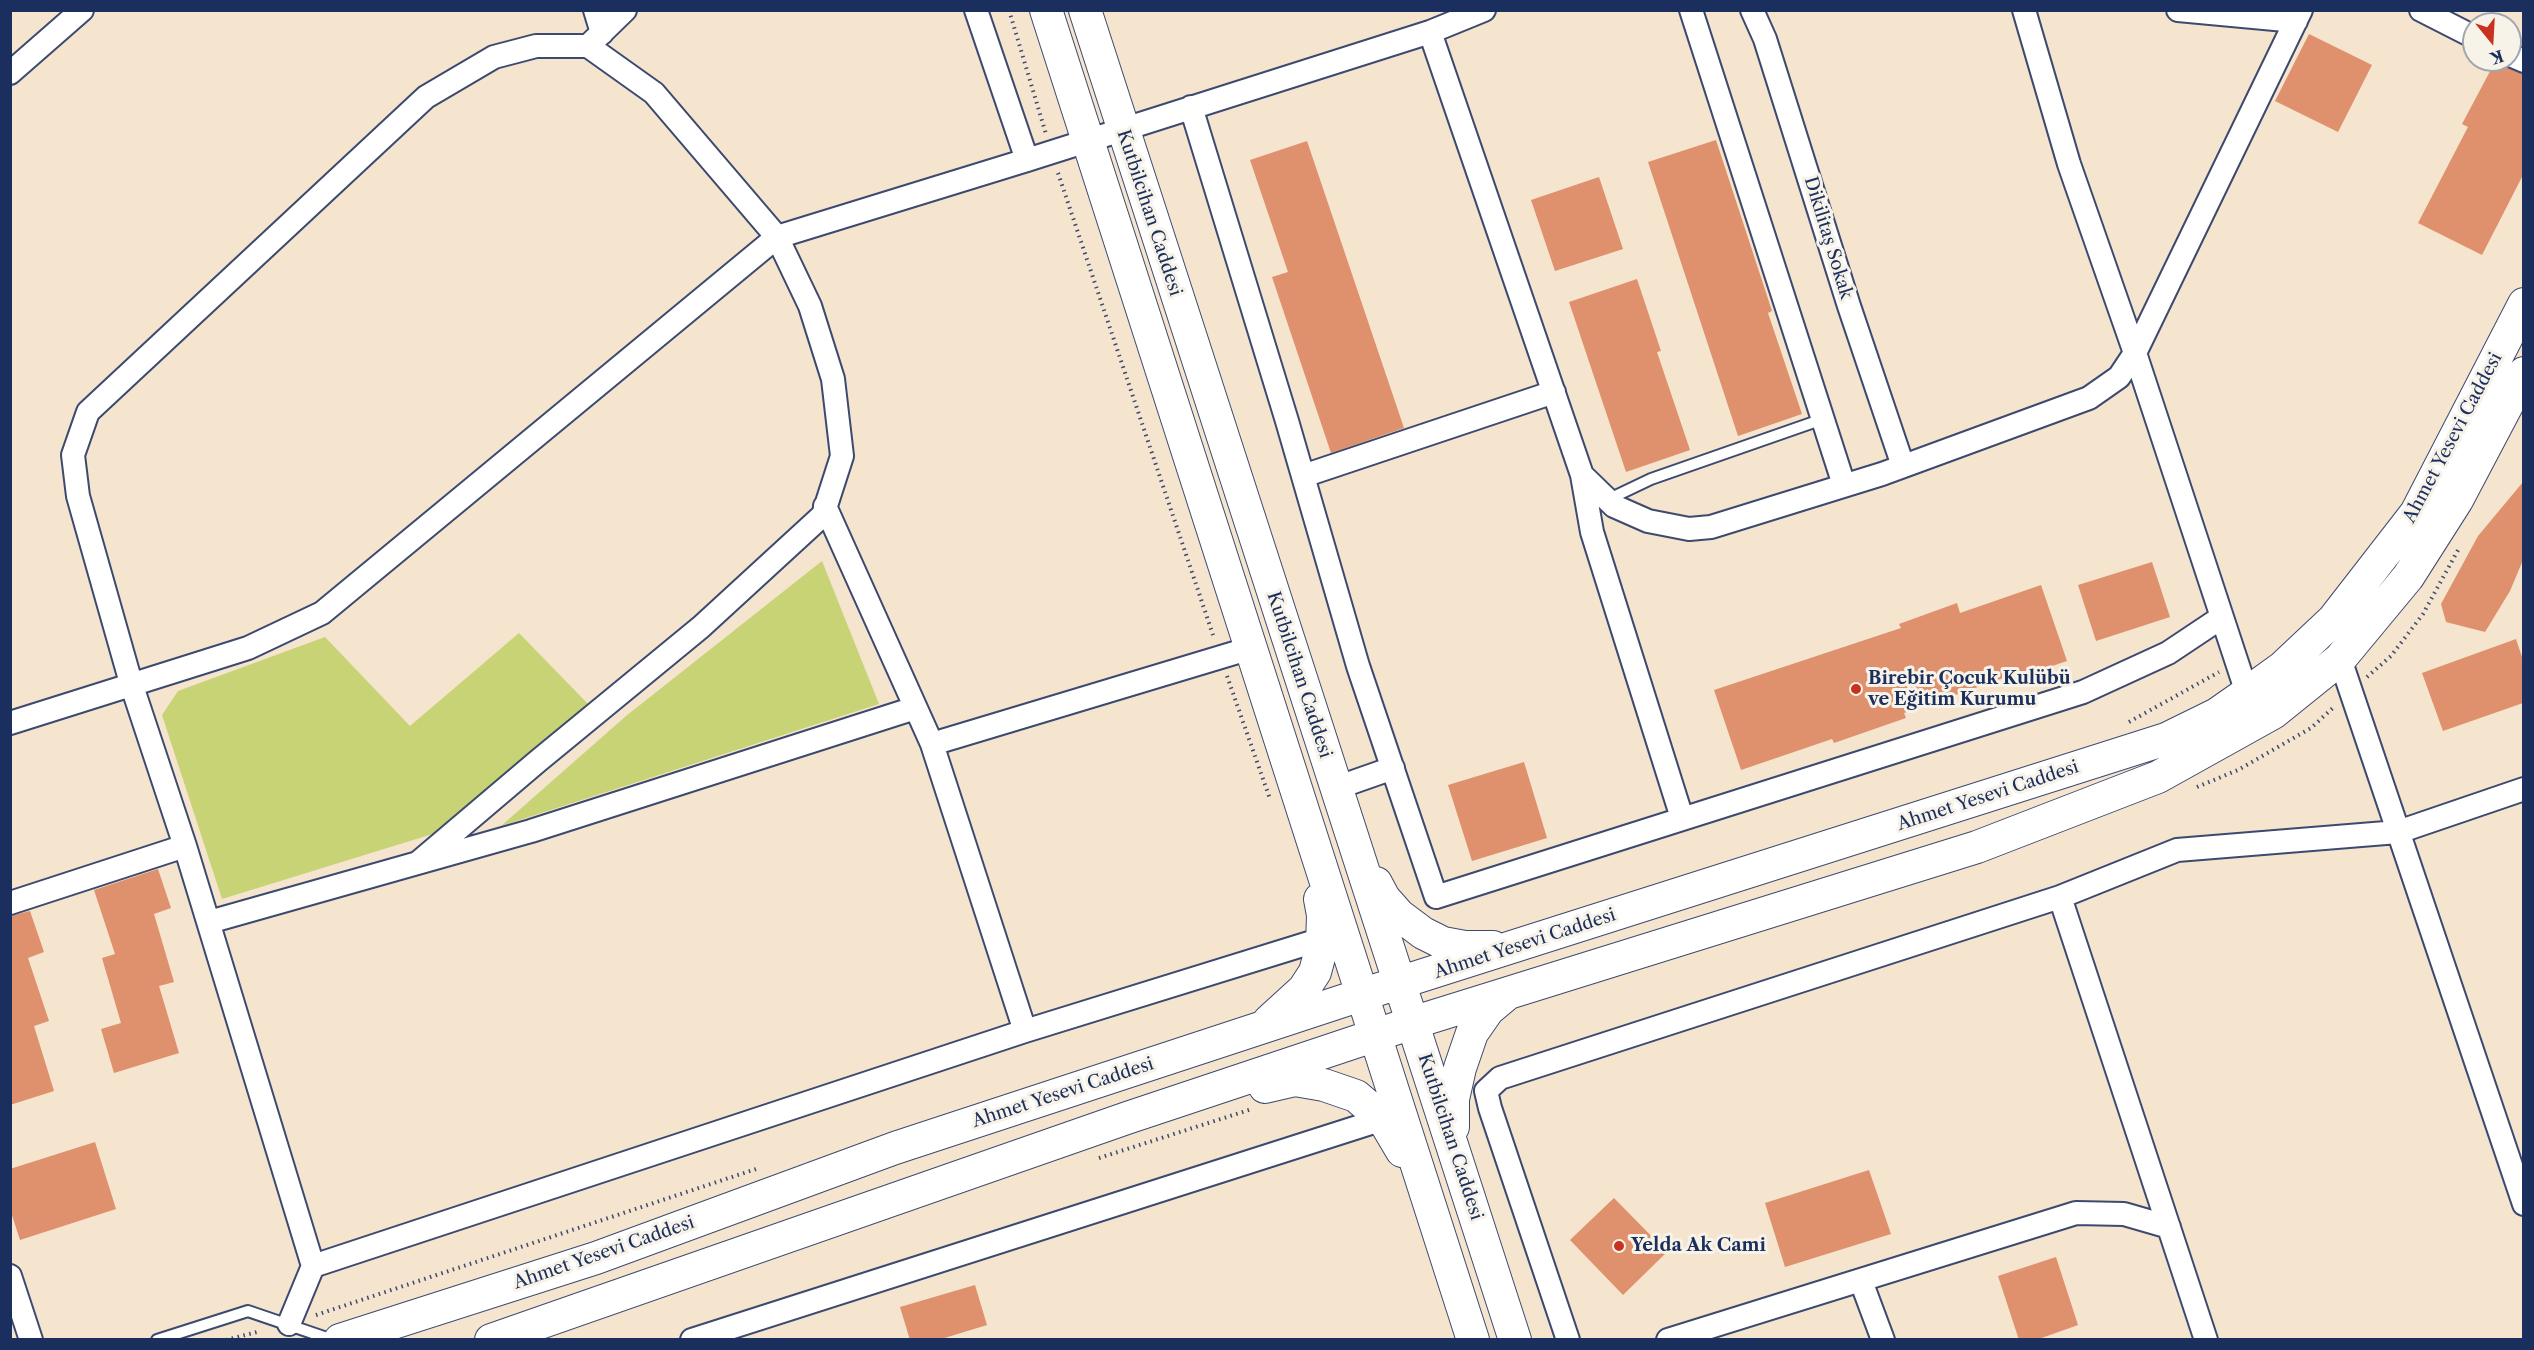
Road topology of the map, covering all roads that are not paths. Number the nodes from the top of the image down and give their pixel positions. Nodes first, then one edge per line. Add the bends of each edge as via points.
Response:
1 (82, 10) edge
2 (595, 10) edge
3 (625, 10) edge
4 (976, 10) edge
5 (1046, 10) edge
6 (1085, 10) edge
7 (1484, 10) edge
8 (1691, 10) edge
9 (1752, 10) edge
10 (2024, 10) edge
11 (2178, 10) edge
12 (2421, 10) edge
13 (2299, 16) edge
14 (2462, 31) edge
15 (1430, 32) junction
16 (595, 39) junction
17 (10, 73) edge
18 (1191, 107) junction
19 (1122, 129) junction
20 (1088, 141) junction
21 (1027, 160) junction
22 (777, 237) junction
23 (2523, 304) edge
24 (2135, 353) junction
25 (2523, 373) edge
26 (1554, 392) junction
27 (1823, 419) junction
28 (1903, 466) junction
29 (1582, 475) junction
30 (1303, 476) junction
31 (1844, 485) junction
32 (1607, 500) junction
33 (825, 506) junction
34 (2222, 617) junction
35 (1251, 648) junction
36 (2340, 659) junction
37 (131, 683) junction
38 (2247, 693) junction
39 (915, 708) junction
40 (10, 723) edge
41 (932, 744) junction
42 (1393, 768) junction
43 (1336, 788) junction
44 (2523, 789) edge
45 (1682, 818) junction
46 (1308, 824) junction
47 (2398, 832) junction
48 (1354, 844) junction
49 (185, 846) junction
50 (419, 862) junction
51 (2060, 897) junction
52 (10, 903) edge
53 (209, 922) junction
54 (1322, 939) junction
55 (1518, 947) junction
56 (1400, 984) junction
57 (1509, 992) junction
58 (1363, 995) junction
59 (1412, 1023) junction
60 (1260, 1029) junction
61 (1025, 1031) junction
62 (1377, 1036) junction
63 (1127, 1118) junction
64 (1383, 1119) junction
65 (1454, 1149) junction
66 (1428, 1196) junction
67 (2523, 1204) edge
68 (2169, 1227) junction
69 (314, 1266) junction
70 (10, 1276) edge
71 (1861, 1281) junction
72 (289, 1324) junction
73 (539, 1332) edge
74 (31, 1340) edge
75 (158, 1340) edge
76 (333, 1340) edge
77 (340, 1340) edge
78 (491, 1340) edge
79 (692, 1340) edge
80 (1473, 1340) edge
81 (1515, 1340) edge
82 (1568, 1340) edge
83 (1668, 1340) edge
84 (1883, 1340) edge
85 (2206, 1340) edge

1 - 17 street
2 - 16 street
3 - 16 street
4 - 21 street
5 - 20 main road, Kutbilcihan Caddesi
6 - 19 main road, Kutbilcihan Caddesi
7 - 15 street
8 - 27 street
9 - 28 street, Dikilitaş Sokak via 1765,39
10 - 24 street via 2070,164
11 - 13 street
12 - 14 street
13 - 24 street
15 - 18 street
15 - 26 street
16 - 22 street via 654,93
16 - 37 street via 536,46 494,57 426,97 88,412 73,454 78,496
18 - 19 street
18 - 30 street
19 - 20 street
19 - 43 main road, Kutbilcihan Caddesi
20 - 21 street
20 - 35 main road, Kutbilcihan Caddesi
21 - 22 street
22 - 33 street via 810,306 833,379 842,456
22 - 37 street via 321,613 248,648
23 - 38 main road, Ahmet Yesevi Caddesi via 2416,513 2333,620 2283,667
24 - 28 street via 2119,377 2089,398
24 - 34 street
25 - 36 main road, Ahmet Yesevi Caddesi via 2457,500 2408,577
26 - 29 street
26 - 30 street
27 - 31 street
27 - 32 lane via 1651,479
28 - 31 street
29 - 32 street
29 - 45 street via 1592,532
30 - 42 street via 1358,666
31 - 32 street via 1711,527 1689,529 1648,521
33 - 39 street
33 - 50 street via 823,514 701,627
34 - 38 street
34 - 45 street via 2168,653 2083,692
35 - 41 street
35 - 46 main road, Kutbilcihan Caddesi
36 - 47 street
36 - 57 main road, Ahmet Yesevi Caddesi via 2273,713 2245,730 2158,777 2072,812 1977,847
37 - 40 street
37 - 49 street
38 - 55 main road, Ahmet Yesevi Caddesi via 2217,714 2166,739
39 - 41 street
39 - 50 street via 531,831
41 - 61 street
42 - 43 street
42 - 45 street via 1436,897
43 - 48 main road, Kutbilcihan Caddesi
44 - 47 street
46 - 54 main road via 1323,915
46 - 58 main road, Kutbilcihan Caddesi
47 - 51 street via 2177,850
47 - 67 street
48 - 55 main road via 1384,898 1423,933 1443,943 1465,947
48 - 56 main road, Kutbilcihan Caddesi
49 - 52 street
49 - 53 street
50 - 53 street
51 - 68 street
51 - 82 street via 1500,1078 1486,1091 1490,1108
53 - 69 street
54 - 60 main road via 1315,972 1304,988
54 - 61 street
55 - 56 main road, Ahmet Yesevi Caddesi
56 - 58 main road, Ahmet Yesevi Caddesi
56 - 59 main road, Kutbilcihan Caddesi
57 - 59 main road, Ahmet Yesevi Caddesi
57 - 65 main road via 1488,1010 1469,1043 1453,1099
58 - 60 main road, Ahmet Yesevi Caddesi
58 - 62 main road, Kutbilcihan Caddesi
59 - 62 main road, Ahmet Yesevi Caddesi
59 - 65 main road, Kutbilcihan Caddesi
60 - 77 main road, Ahmet Yesevi Caddesi via 895,1148 596,1258
61 - 69 street
62 - 63 main road, Ahmet Yesevi Caddesi
62 - 66 main road, Kutbilcihan Caddesi
63 - 64 main road via 1295,1080 1356,1096
63 - 73 main road, Ahmet Yesevi Caddesi
64 - 66 main road
64 - 79 street
65 - 81 main road, Kutbilcihan Caddesi
66 - 80 main road, Kutbilcihan Caddesi
68 - 71 street via 2124,1214 2076,1213
68 - 85 street
69 - 72 street
70 - 74 street
71 - 83 street
71 - 84 street
72 - 75 lane via 248,1311
72 - 76 lane
73 - 78 main road, Ahmet Yesevi Caddesi

